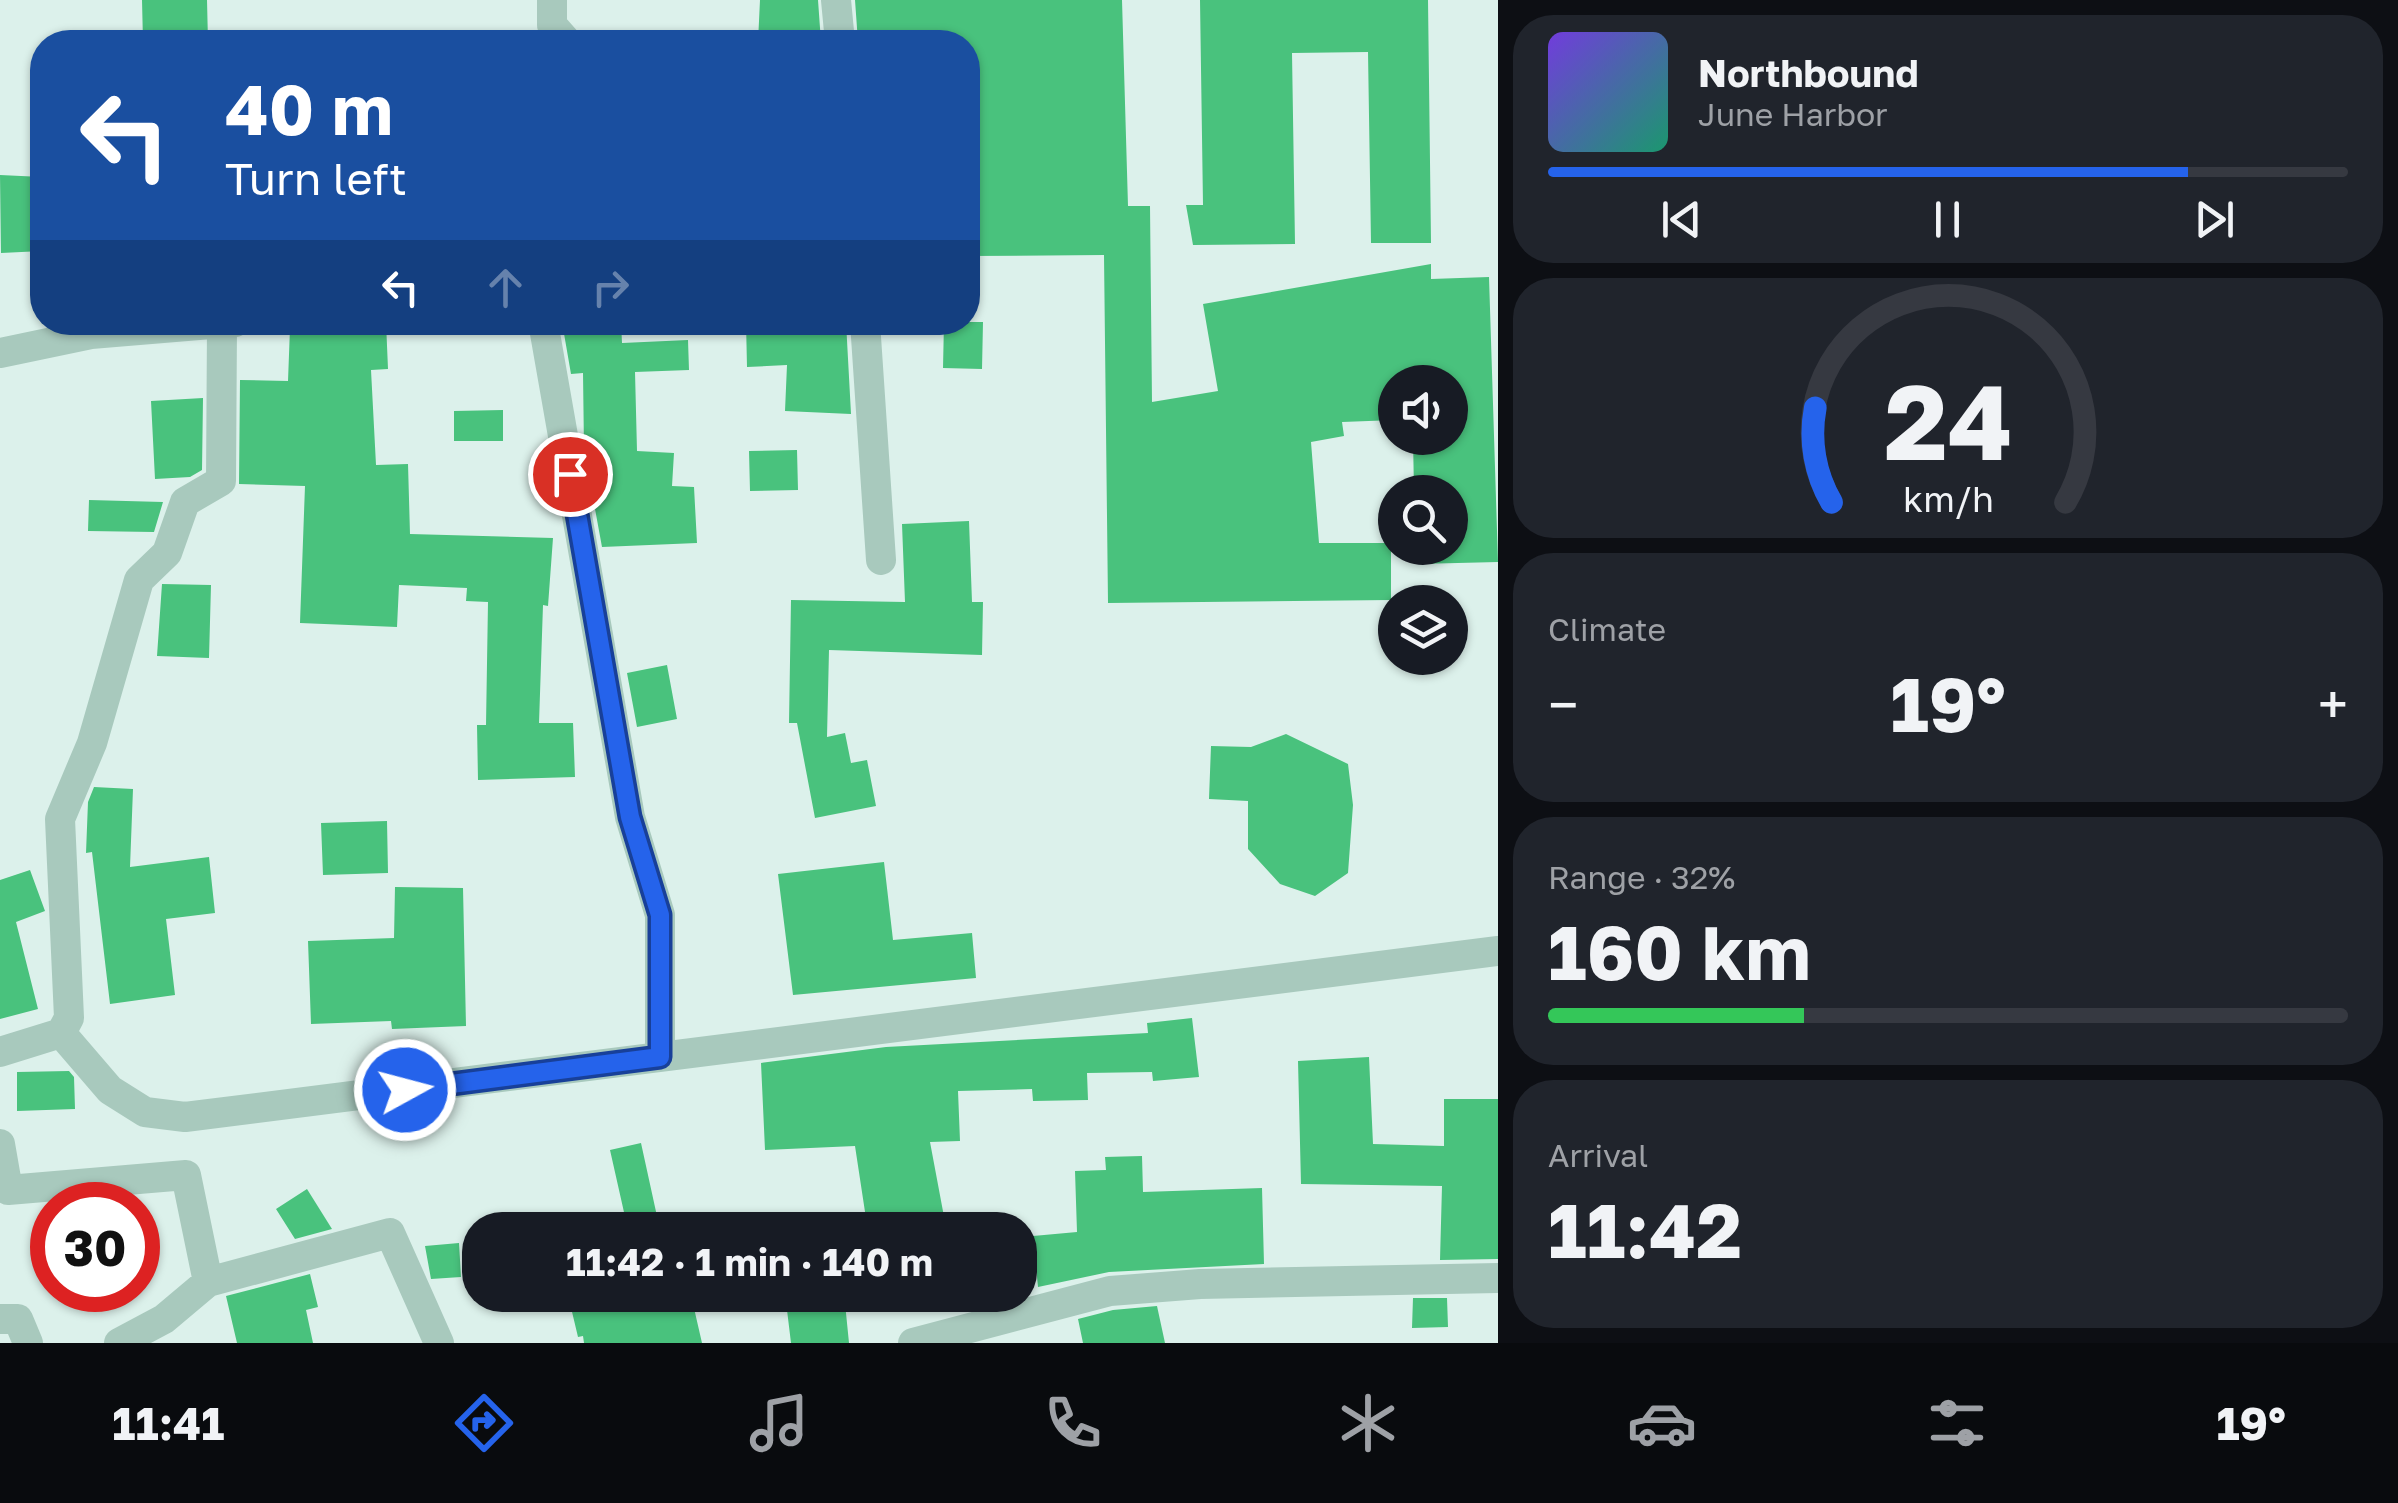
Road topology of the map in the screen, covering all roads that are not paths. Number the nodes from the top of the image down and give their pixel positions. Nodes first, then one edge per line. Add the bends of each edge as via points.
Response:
1 (552, 0) edge
2 (836, 0) edge
3 (556, 30) edge
4 (839, 30) edge
5 (86, 335) edge
6 (228, 335) edge
7 (545, 335) edge
8 (866, 335) edge
9 (0, 353) edge
10 (881, 560) dead end
11 (1498, 951) edge
12 (61, 1033) junction
13 (0, 1052) edge
14 (660, 1057) junction
15 (0, 1144) edge
16 (1498, 1278) edge
17 (208, 1282) junction
18 (0, 1318) edge
19 (28, 1343) edge
20 (119, 1343) edge
21 (439, 1343) edge
22 (912, 1343) edge

1 - 3 street
2 - 4 street
5 - 9 street
6 - 12 street via 221,481 184,502 167,553 139,580 92,743 60,819 72,1003
7 - 14 street via 630,817 660,915
8 - 10 street
11 - 14 street
12 - 13 street
12 - 14 street via 110,1090 145,1112 185,1117
15 - 17 street via 8,1190 186,1175
16 - 22 street via 1110,1291
17 - 20 street via 164,1319
17 - 21 street via 390,1232
18 - 19 street via 18,1319

